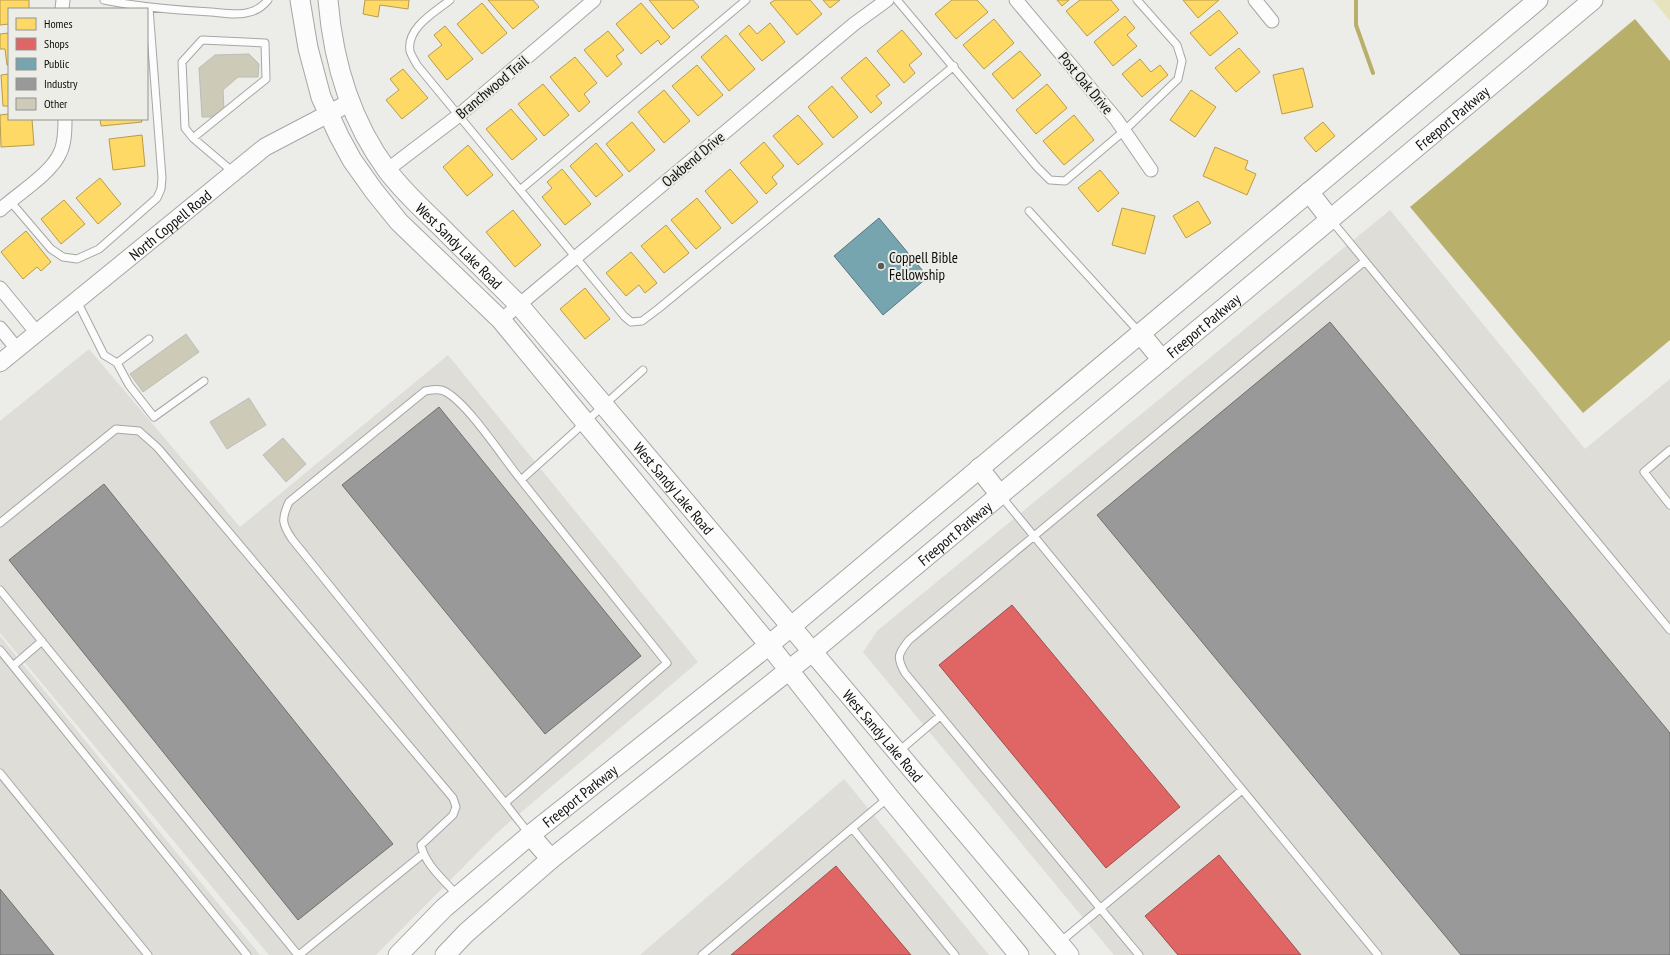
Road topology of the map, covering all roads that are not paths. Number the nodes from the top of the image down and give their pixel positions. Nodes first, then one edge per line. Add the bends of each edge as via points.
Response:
1 (104, 0) edge
2 (268, 0) edge
3 (300, 0) edge
4 (328, 0) edge
5 (450, 0) edge
6 (594, 0) edge
7 (746, 0) edge
8 (887, 0) edge
9 (897, 0) edge
10 (1016, 0) edge
11 (1137, 0) edge
12 (1255, 0) edge
13 (1538, 0) edge
14 (1593, 0) edge
15 (150, 8) junction
16 (1272, 21) dead end
17 (954, 66) junction
18 (351, 102) junction
19 (328, 113) junction
20 (458, 116) junction
21 (65, 120) edge
22 (1124, 131) junction
23 (193, 138) junction
24 (387, 170) junction
25 (1151, 170) dead end
26 (233, 172) junction
27 (520, 190) junction
28 (1309, 192) junction
29 (3, 207) edge
30 (1029, 211) dead end
31 (1330, 219) junction
32 (575, 257) junction
33 (1365, 261) junction
34 (0, 288) edge
35 (77, 301) junction
36 (519, 305) junction
37 (501, 320) junction
38 (0, 328) edge
39 (37, 333) junction
40 (1140, 333) junction
41 (149, 339) dead end
42 (17, 349) junction
43 (1162, 360) junction
44 (0, 363) edge
45 (117, 363) junction
46 (643, 370) dead end
47 (204, 381) dead end
48 (605, 405) junction
49 (586, 423) junction
50 (1670, 450) edge
51 (979, 468) junction
52 (521, 480) junction
53 (1000, 495) junction
54 (1670, 505) edge
55 (0, 523) edge
56 (1033, 536) junction
57 (0, 590) edge
58 (791, 625) junction
59 (1670, 630) edge
60 (42, 641) junction
61 (769, 644) junction
62 (0, 650) edge
63 (813, 651) junction
64 (6, 658) junction
65 (0, 663) edge
66 (13, 666) junction
67 (789, 670) junction
68 (940, 716) junction
69 (898, 752) junction
70 (0, 773) edge
71 (1242, 790) junction
72 (889, 797) junction
73 (505, 803) junction
74 (852, 828) junction
75 (530, 835) junction
76 (423, 854) junction
77 (551, 859) junction
78 (458, 897) junction
79 (1100, 909) junction
80 (1059, 951) edge
81 (148, 955) edge
82 (247, 955) edge
83 (299, 955) edge
84 (398, 955) edge
85 (445, 955) edge
86 (702, 955) edge
87 (955, 955) edge
88 (1019, 955) edge
89 (1139, 955) edge
90 (1378, 955) edge

1 - 15 lane
2 - 15 lane via 250,12 236,14
3 - 19 main road, West Sandy Lake Road via 308,48
4 - 18 main road, West Sandy Lake Road via 332,43
5 - 20 lane via 417,27 411,39 410,50 417,65
6 - 20 street, Branchwood Trail
7 - 27 lane
8 - 32 street, Oakbend Drive via 854,24
9 - 17 lane
10 - 22 street, Post Oak Drive
11 - 22 lane via 1177,45 1182,61 1178,79
12 - 16 street
13 - 28 main road
14 - 31 main road, Freeport Parkway
15 - 29 lane via 162,178 157,198 98,249 77,259 63,257 51,249
17 - 22 lane via 1036,167 1050,180 1065,181
17 - 32 lane via 642,320 631,322 624,316
18 - 19 street, North Coppell Road
18 - 24 main road, West Sandy Lake Road via 364,134
19 - 26 street, North Coppell Road via 265,147
19 - 37 main road, West Sandy Lake Road via 352,160 399,222
20 - 24 street, Branchwood Trail
20 - 27 lane
21 - 29 street via 60,152 49,168
22 - 25 street, Post Oak Drive
23 - 23 lane via 185,128 182,62 202,40 265,43 266,79
23 - 26 lane
24 - 36 main road, West Sandy Lake Road
26 - 35 street, North Coppell Road
27 - 32 lane
28 - 31 main road
28 - 40 main road
30 - 40 lane
31 - 33 lane
31 - 43 main road, Freeport Parkway
32 - 36 street, Oakbend Drive
33 - 56 lane
33 - 59 lane
34 - 39 street
35 - 39 street, North Coppell Road
35 - 45 lane via 104,355
36 - 37 street, Oakbend Drive
36 - 48 main road, West Sandy Lake Road
37 - 49 main road, West Sandy Lake Road
38 - 42 street
39 - 42 street, North Coppell Road
40 - 43 main road
40 - 51 main road
41 - 45 lane
42 - 44 street, North Coppell Road
43 - 53 main road, Freeport Parkway
45 - 47 lane via 129,386 154,417
46 - 48 lane
48 - 49 lane
48 - 58 main road, West Sandy Lake Road
49 - 52 lane
49 - 61 main road, West Sandy Lake Road
50 - 54 lane via 1644,472
51 - 53 main road
51 - 58 main road
52 - 73 lane via 667,663
52 - 73 lane via 461,403 444,391 433,389 425,391 289,502 283,515 284,527 292,539
53 - 56 lane
53 - 63 main road, Freeport Parkway
55 - 76 lane via 116,429 140,431 158,448 453,798 456,807 453,815 421,844
56 - 68 lane via 909,640 900,652 899,662 905,673
56 - 71 lane
57 - 60 lane
58 - 61 main road, Freeport Parkway
58 - 63 main road, West Sandy Lake Road
60 - 66 lane
60 - 83 lane
61 - 67 main road, West Sandy Lake Road
61 - 75 main road, Freeport Parkway
62 - 64 lane
63 - 67 main road, Freeport Parkway
63 - 69 main road, West Sandy Lake Road
64 - 65 lane
64 - 66 lane
66 - 82 lane
67 - 72 main road, West Sandy Lake Road
67 - 77 main road
68 - 69 lane
68 - 79 lane
69 - 80 main road, West Sandy Lake Road
70 - 81 lane
71 - 79 lane
71 - 90 lane
72 - 74 lane
72 - 88 main road, West Sandy Lake Road
73 - 75 lane
74 - 86 lane
74 - 87 lane
75 - 77 main road
75 - 78 main road, Freeport Parkway
76 - 78 lane
76 - 83 lane
77 - 85 main road via 466,933
78 - 84 main road, Freeport Parkway
79 - 80 lane
79 - 89 lane

